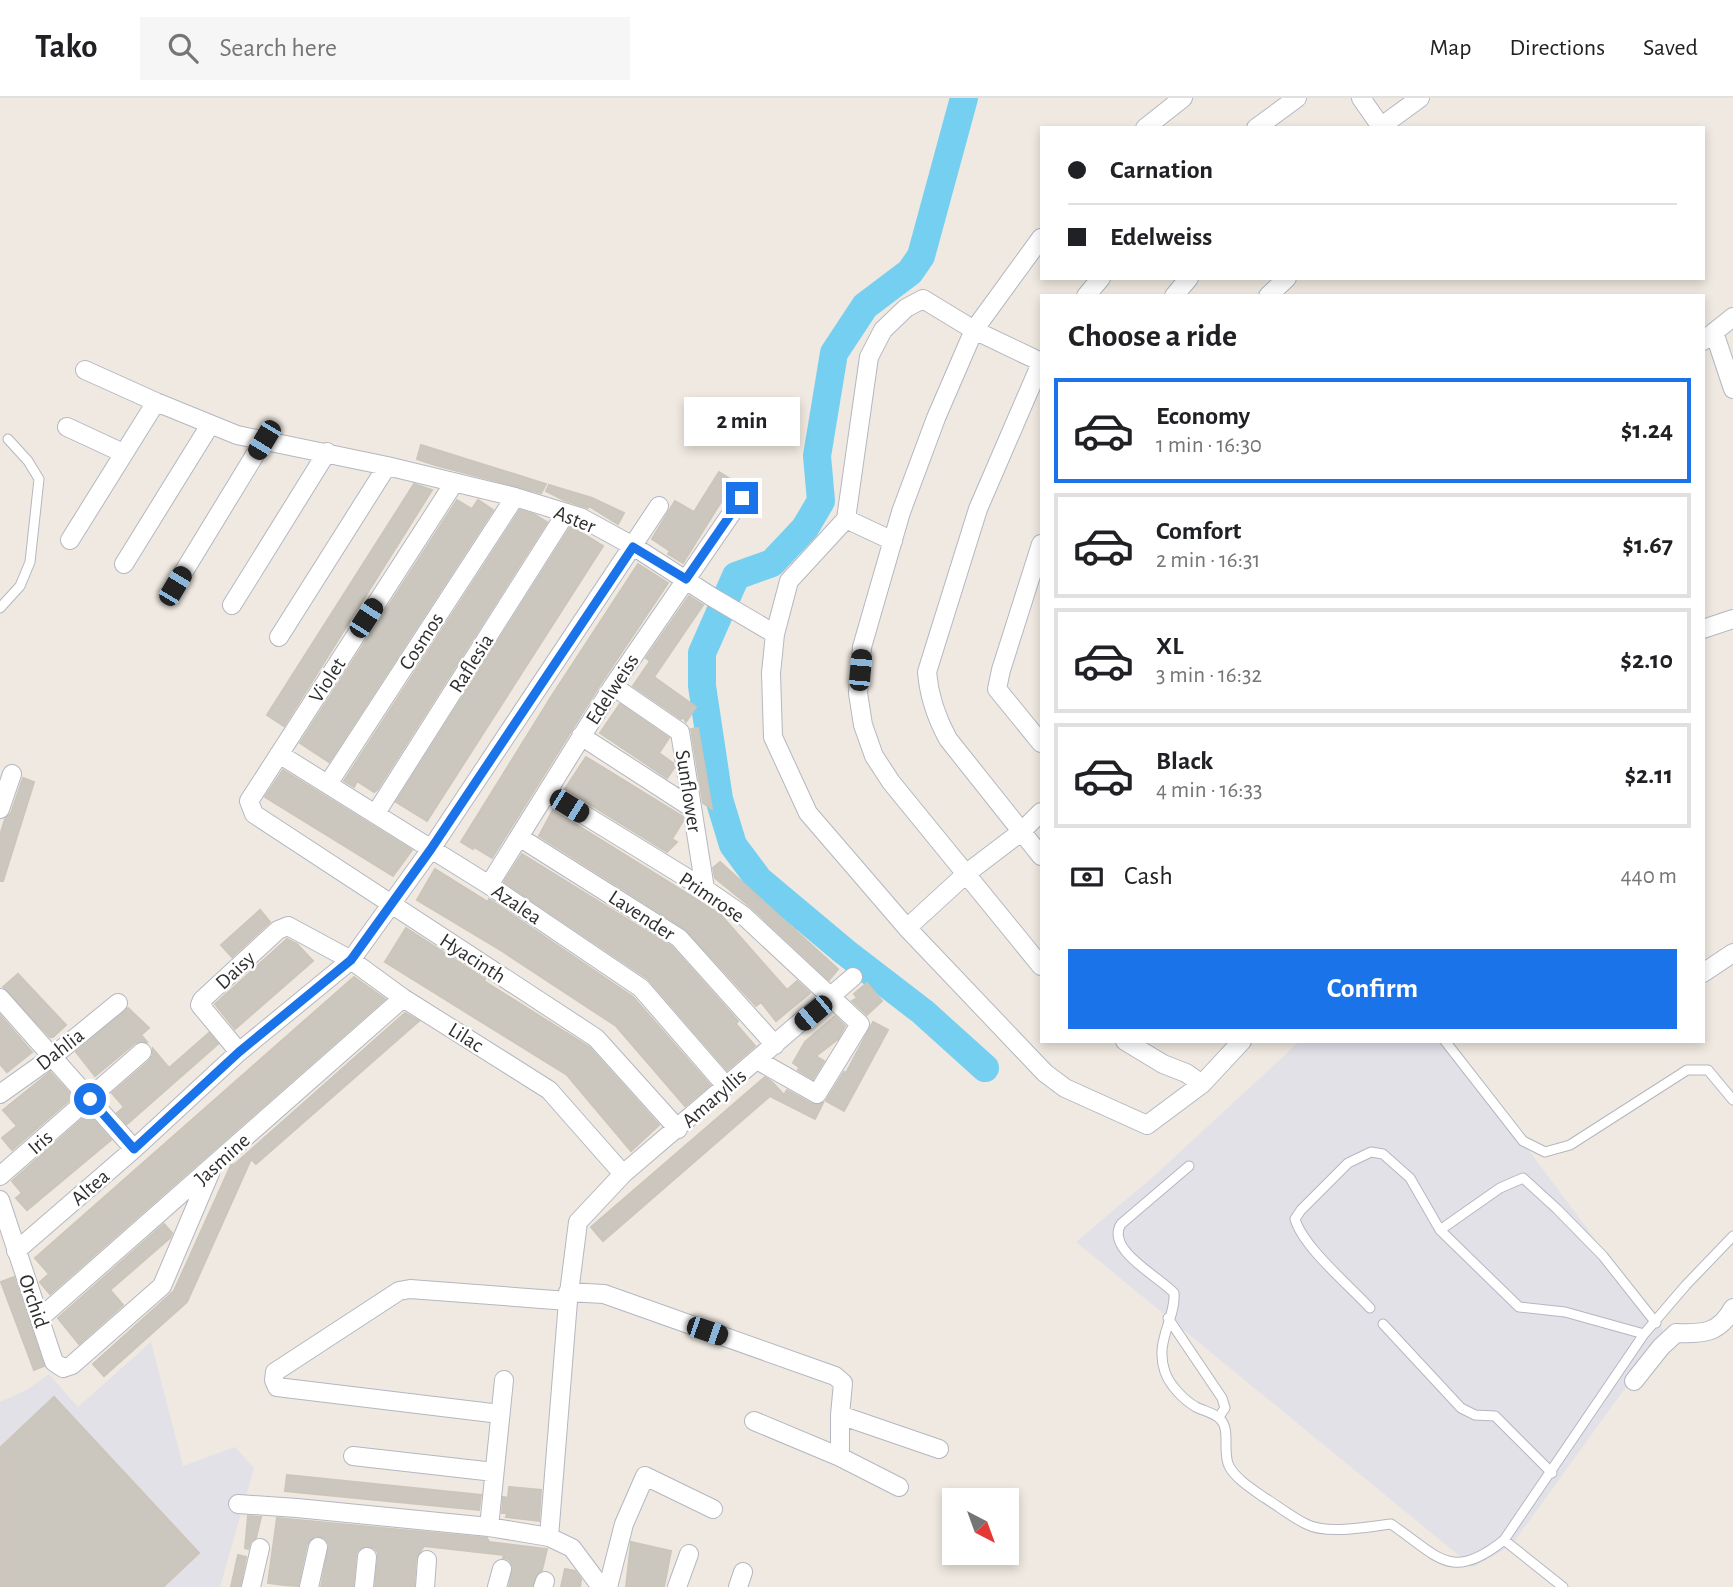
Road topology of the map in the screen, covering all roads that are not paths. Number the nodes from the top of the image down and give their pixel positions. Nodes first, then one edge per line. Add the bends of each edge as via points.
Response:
1 (1183, 98) edge
2 (1297, 98) edge
3 (1361, 98) edge
4 (1420, 98) edge
5 (1148, 126) edge
6 (1259, 126) edge
7 (1380, 126) edge
8 (1382, 126) edge
9 (1040, 239) edge
10 (1099, 280) edge
11 (1187, 280) edge
12 (1285, 280) edge
13 (1088, 294) edge
14 (1176, 294) edge
15 (1270, 294) edge
16 (1733, 317) edge
17 (974, 330) junction
18 (1709, 336) edge
19 (1040, 362) edge
20 (1040, 364) edge
21 (85, 370) dead end
22 (1733, 389) edge
23 (156, 402) junction
24 (210, 425) junction
25 (67, 427) dead end
26 (8, 439) dead end
27 (264, 440) junction
28 (327, 452) junction
29 (123, 453) junction
30 (387, 466) junction
31 (454, 482) junction
32 (515, 497) junction
33 (742, 498) dead end
34 (659, 506) dead end
35 (566, 513) junction
36 (846, 519) junction
37 (70, 540) dead end
38 (893, 541) junction
39 (633, 547) junction
40 (1040, 547) edge
41 (124, 564) dead end
42 (686, 579) junction
43 (175, 586) dead end
44 (232, 604) dead end
45 (0, 608) edge
46 (1733, 619) edge
47 (1705, 628) edge
48 (775, 634) junction
49 (279, 637) dead end
50 (613, 686) junction
51 (581, 736) junction
52 (1040, 742) edge
53 (279, 754) junction
54 (12, 774) dead end
55 (328, 784) junction
56 (547, 792) junction
57 (250, 808) joint
58 (692, 808) junction
59 (0, 809) edge
60 (376, 813) junction
61 (1040, 814) edge
62 (1021, 832) junction
63 (519, 837) junction
64 (431, 849) junction
65 (1040, 855) edge
66 (967, 873) junction
67 (489, 885) junction
68 (705, 889) junction
69 (390, 905) junction
70 (288, 926) joint
71 (906, 928) junction
72 (1733, 953) edge
73 (351, 960) junction
74 (1040, 965) edge
75 (1705, 972) edge
76 (853, 977) dead end
77 (831, 997) junction
78 (0, 998) edge
79 (403, 998) junction
80 (118, 1003) dead end
81 (1128, 1043) edge
82 (1240, 1043) edge
83 (1447, 1043) edge
84 (775, 1045) junction
85 (142, 1052) dead end
86 (239, 1052) junction
87 (52, 1058) junction
88 (757, 1060) junction
89 (1202, 1083) junction
90 (726, 1086) junction
91 (0, 1094) edge
92 (90, 1099) junction
93 (1733, 1100) edge
94 (678, 1129) junction
95 (134, 1149) junction
96 (1189, 1166) dead end
97 (213, 1167) junction
98 (623, 1174) junction
99 (0, 1176) edge
100 (0, 1200) edge
101 (1440, 1230) junction
102 (1733, 1236) edge
103 (16, 1251) junction
104 (568, 1296) junction
105 (1370, 1308) dead end
106 (1733, 1308) edge
107 (40, 1318) junction
108 (1168, 1318) junction
109 (1657, 1323) junction
110 (1383, 1324) dead end
111 (1644, 1335) junction
112 (504, 1380) dead end
113 (1634, 1381) dead end
114 (500, 1414) junction
115 (840, 1415) junction
116 (1219, 1417) junction
117 (754, 1421) dead end
118 (939, 1449) dead end
119 (353, 1456) dead end
120 (840, 1457) junction
121 (494, 1472) junction
122 (1552, 1472) junction
123 (899, 1487) dead end
124 (237, 1504) dead end
125 (713, 1509) dead end
126 (489, 1527) junction
127 (549, 1537) junction
128 (1503, 1540) junction
129 (318, 1547) dead end
130 (260, 1548) dead end
131 (689, 1555) dead end
132 (368, 1557) dead end
133 (427, 1560) dead end
134 (502, 1569) dead end
135 (251, 1587) edge
136 (309, 1587) edge
137 (364, 1587) edge
138 (425, 1587) edge
139 (497, 1587) edge
140 (601, 1587) edge
141 (608, 1587) edge
142 (677, 1587) edge
143 (1563, 1587) edge

1 - 5 street
2 - 6 street
3 - 7 street
4 - 8 street
9 - 17 street
10 - 13 street
11 - 14 street
12 - 15 street
16 - 18 street
17 - 19 street
17 - 36 street via 923,299 883,330 869,358
17 - 38 street via 936,418
18 - 22 street
20 - 62 street via 978,509 927,672 937,719 948,739
21 - 23 street, Aster
23 - 24 street, Aster
23 - 29 street
24 - 27 street, Aster
24 - 41 street
25 - 29 street
26 - 45 lane via 39,479 30,562 20,586
27 - 28 street, Aster
27 - 43 street
28 - 30 street, Aster
28 - 44 street
29 - 37 street
30 - 31 street, Aster
30 - 49 street
31 - 32 street, Aster
31 - 53 street, Violet
32 - 35 street, Aster
32 - 55 street, Cosmos
33 - 42 street, Edelweiss
34 - 39 street, Altea
35 - 39 street, Aster
35 - 60 street, Raflesia
36 - 38 street
36 - 48 street via 789,581
38 - 66 street via 862,647 858,693 863,725 874,756 891,782
39 - 42 street, Aster
39 - 64 street, Altea
40 - 52 street via 997,689
42 - 48 street, Aster
42 - 50 street, Edelweiss
46 - 47 street
48 - 71 street via 773,737 808,813
50 - 51 street, Edelweiss
50 - 58 street, Sunflower via 680,732
51 - 56 street, Edelweiss
51 - 58 street
53 - 55 street, Azalea
53 - 57 street, Violet via 249,801
54 - 59 street
55 - 60 street, Azalea
56 - 63 street, Edelweiss
56 - 68 street, Primrose
57 - 69 street, Hyacinth
58 - 68 street, Sunflower
60 - 64 street, Azalea
61 - 62 street
62 - 65 street
62 - 66 street
63 - 67 street, Edelweiss
63 - 84 street, Lavender via 680,938
64 - 67 street, Azalea
64 - 69 street, Altea
66 - 71 street
66 - 74 street
67 - 90 street, Azalea via 641,988
68 - 77 street, Primrose via 744,916
69 - 73 street, Altea
69 - 94 street, Hyacinth via 596,1038
70 - 73 street, Lilac
70 - 86 street, Daisy via 278,930 200,1005
71 - 89 street via 1045,1073 1065,1088 1147,1125
72 - 75 street
73 - 79 street, Lilac
73 - 86 street, Altea
76 - 77 street, Amaryllis
77 - 84 street, Amaryllis
77 - 88 street, Primrose via 860,1024 817,1094
78 - 87 street
79 - 97 street, Jasmine
79 - 98 street, Lilac via 549,1090
80 - 87 street, Dahlia
81 - 89 street
82 - 89 street
83 - 93 lane via 1523,1141 1545,1152 1570,1145 1687,1070 1708,1070
84 - 88 street, Amaryllis
85 - 92 street, Iris
86 - 95 street, Altea
87 - 91 street, Dahlia
87 - 92 street
88 - 90 street, Amaryllis
90 - 94 street, Amaryllis
92 - 95 street
92 - 99 street, Iris
94 - 98 street, Amaryllis
95 - 103 street, Altea
96 - 108 lane via 1117,1230 1132,1258 1174,1293
97 - 107 street, Jasmine
97 - 107 street, Orchid via 162,1286 72,1365 63,1368 54,1362
98 - 104 street, Amaryllis via 578,1222
100 - 103 street, Orchid
101 - 105 lane via 1410,1178 1383,1154 1371,1152 1348,1163 1301,1210 1295,1219 1298,1227 1335,1274
101 - 109 lane via 1500,1188 1523,1178 1603,1256
101 - 111 lane via 1519,1307 1565,1312
102 - 109 lane
103 - 107 street, Orchid
104 - 114 street via 400,1291 275,1372 277,1387
104 - 115 street via 604,1294 835,1376 843,1383
104 - 127 street
106 - 113 street via 1718,1328 1676,1333
108 - 116 lane via 1222,1398 1225,1408
108 - 116 lane via 1161,1355 1165,1373 1183,1398
109 - 111 lane
110 - 122 lane via 1461,1408 1475,1415 1495,1416
111 - 122 lane
112 - 114 street
114 - 121 street
115 - 118 street
115 - 120 street
116 - 128 lane via 1224,1423 1229,1466 1248,1486 1308,1525 1343,1529 1391,1524 1448,1563 1464,1563
117 - 120 street
119 - 121 street
120 - 123 street
121 - 126 street
122 - 128 lane
124 - 126 street
125 - 141 street via 645,1476 624,1524
126 - 127 street
127 - 140 street via 572,1548
128 - 143 lane
129 - 136 street
130 - 135 street
131 - 142 street
132 - 137 street
133 - 138 street
134 - 139 street

